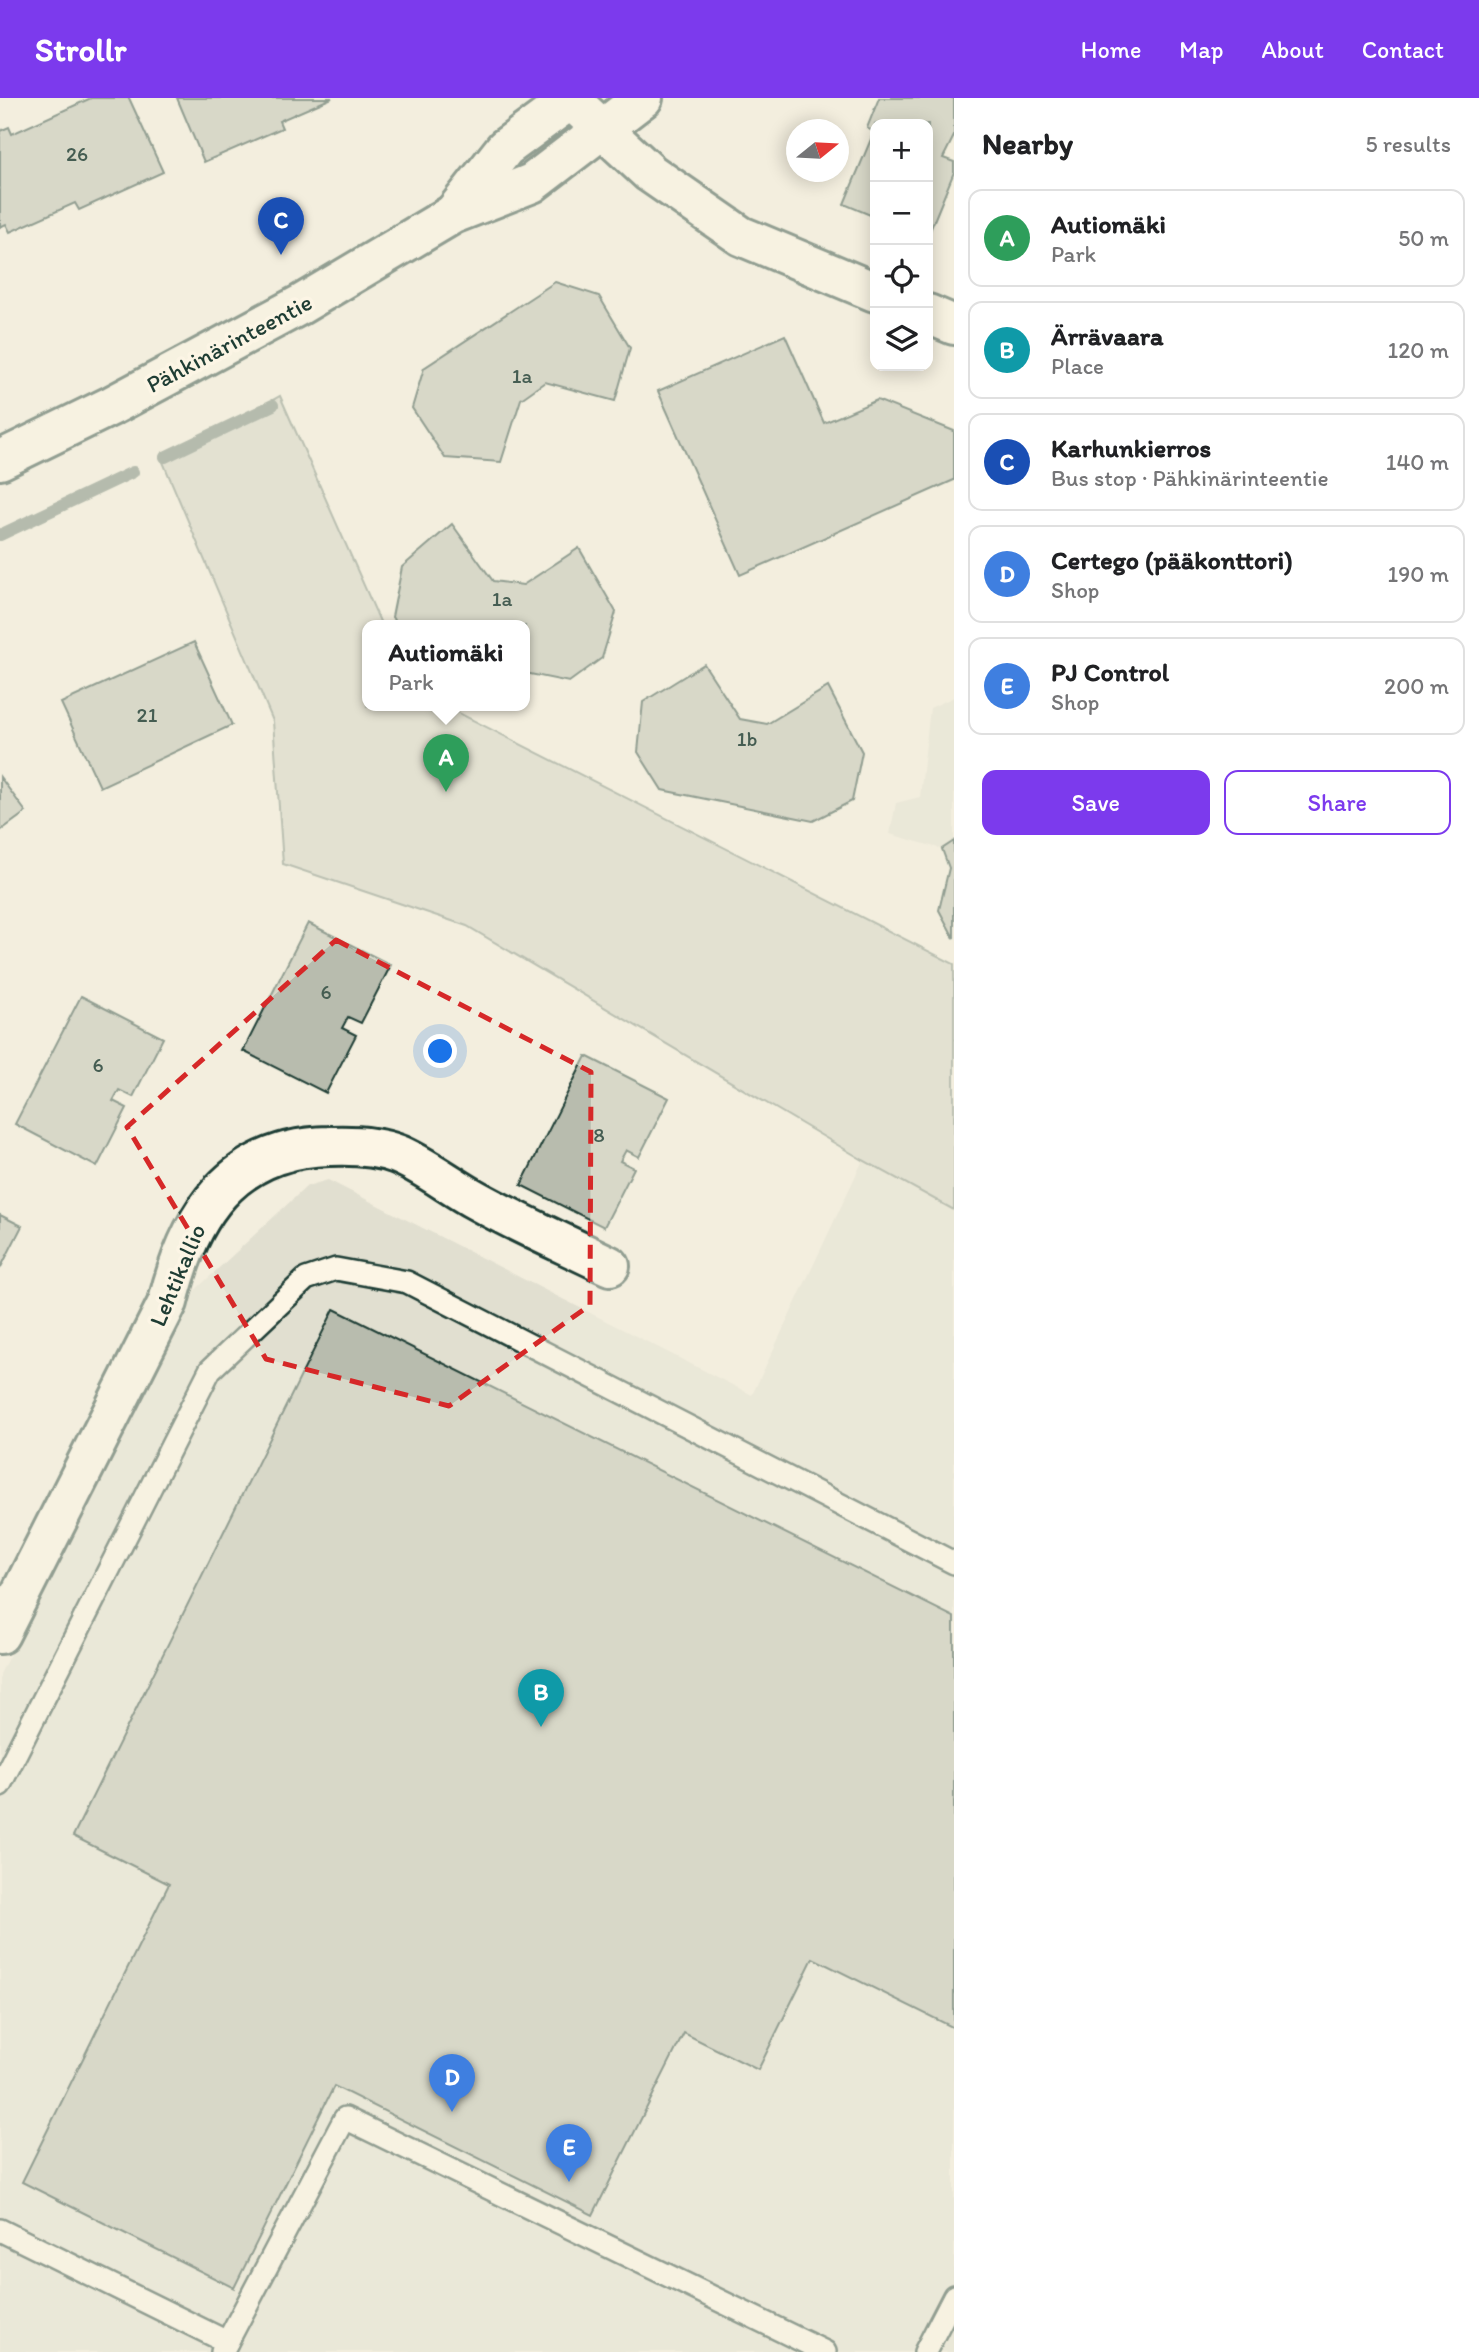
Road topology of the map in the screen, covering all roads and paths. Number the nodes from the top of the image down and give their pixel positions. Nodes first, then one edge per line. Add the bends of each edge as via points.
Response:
1 (643, 98) edge
2 (572, 99) edge
3 (601, 130) junction
4 (453, 214) junction
5 (870, 290) edge
6 (933, 316) edge
7 (954, 325) edge
8 (0, 460) edge
9 (610, 1266) dead end
10 (954, 1563) edge
11 (0, 1634) edge
12 (0, 1784) edge
13 (0, 2230) edge
14 (952, 2299) edge
15 (224, 2347) edge
16 (825, 2352) edge
17 (925, 2352) edge

1 - 3 street, Pähkinärinteentie
2 - 3 street
2 - 4 street, Pähkinärinteentie via 505,148
3 - 4 street, Pähkinärinteentie via 532,183
3 - 5 street via 650,173 740,236
4 - 8 street, Pähkinärinteentie via 300,305
6 - 7 street
9 - 11 street, Lehtikallio via 477,1200 398,1154 367,1147 307,1146 253,1164 221,1189 198,1219 177,1264 168,1302
10 - 12 lane via 407,1282 336,1269 306,1279 210,1370
13 - 15 lane
14 - 17 lane
15 - 16 lane via 345,2118

